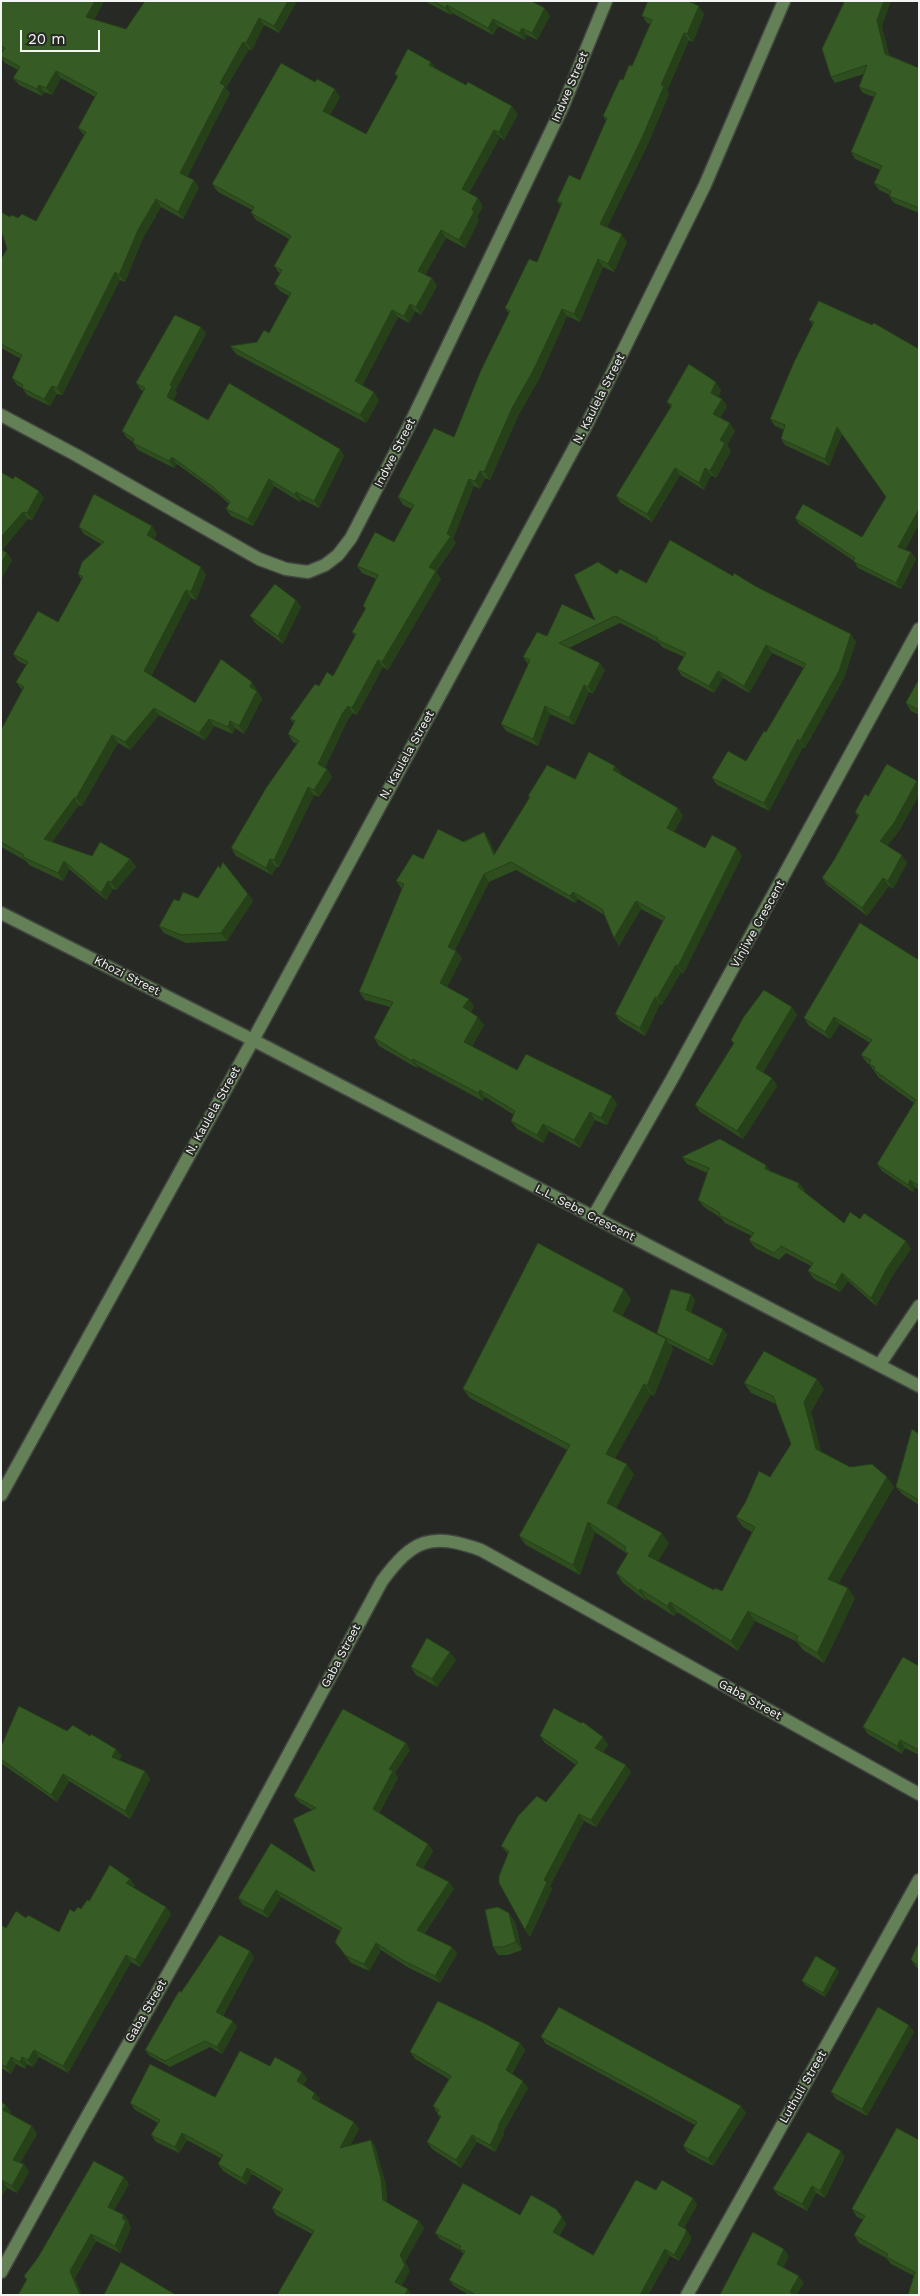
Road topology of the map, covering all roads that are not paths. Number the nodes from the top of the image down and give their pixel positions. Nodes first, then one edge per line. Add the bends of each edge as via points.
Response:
1 (606, 1) edge
2 (784, 1) edge
3 (1, 415) edge
4 (919, 629) edge
5 (1, 912) edge
6 (253, 1040) junction
7 (592, 1217) junction
8 (919, 1306) edge
9 (880, 1364) junction
10 (919, 1386) edge
11 (1, 1495) edge
12 (919, 1794) edge
13 (919, 1880) edge
14 (1, 2272) edge
15 (687, 2295) edge

1 - 3 street, Indwe Street via 563,106 408,428 351,538 325,565 308,572 286,569 259,559
2 - 6 street, N. Kaulela Street via 705,185 586,426
4 - 7 street, Vinjiwe Crescent via 672,1079
5 - 6 street, Khozi Street
6 - 7 street, L.L. Sebe Crescent
6 - 11 street, N. Kaulela Street
7 - 9 street, L.L. Sebe Crescent
8 - 9 street
9 - 10 street, L.L. Sebe Crescent
12 - 14 street, Gaba Street via 481,1550 444,1539 425,1542 410,1550 382,1581 207,1905
13 - 15 street, Luthuli Street

